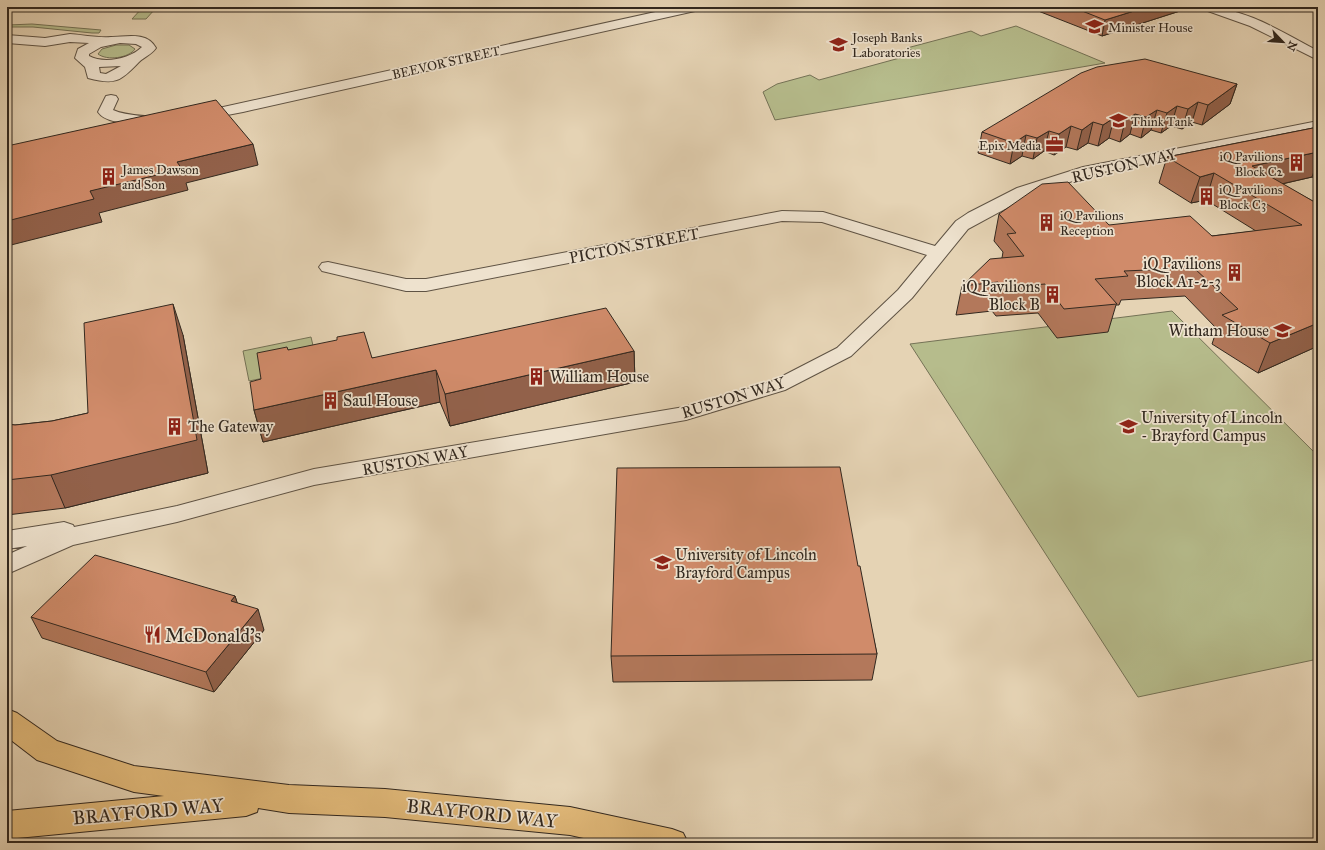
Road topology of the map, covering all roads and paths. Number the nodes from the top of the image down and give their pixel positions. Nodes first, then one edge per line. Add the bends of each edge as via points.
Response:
1 (695, 7) edge
2 (1209, 7) edge
3 (7, 39) edge
4 (112, 40) junction
5 (45, 42) junction
6 (1318, 56) edge
7 (138, 57) junction
8 (85, 59) junction
9 (108, 80) junction
10 (111, 99) junction
11 (147, 119) junction
12 (1318, 125) edge
13 (116, 132) edge
14 (138, 133) edge
15 (938, 253) junction
16 (328, 267) dead end
17 (105, 528) junction
18 (7, 540) edge
19 (7, 565) edge
20 (7, 721) edge
21 (289, 799) junction
22 (7, 824) edge
23 (672, 843) edge

1 - 11 street, BEEVOR STREET via 243,108 183,118 169,124
2 - 6 street via 1254,23
3 - 5 street
4 - 5 street via 70,38
4 - 7 street via 134,40 147,44 149,48
4 - 8 street via 86,49 81,55
5 - 8 street
7 - 8 street via 107,63
7 - 9 street via 125,70
8 - 9 street via 92,66 93,75
9 - 10 street via 107,92
10 - 11 street via 141,108
10 - 11 street, BEEVOR STREET via 104,112 119,118
11 - 13 street via 120,128
11 - 14 street
12 - 15 street, RUSTON WAY via 1088,170 1023,192 974,217 962,225
15 - 16 street, PICTON STREET via 823,217 782,216 426,285 406,285
15 - 17 street, RUSTON WAY via 905,294 844,352 778,386 686,413 314,477 177,514
17 - 18 street, RUSTON WAY via 71,530
17 - 19 street, RUSTON WAY via 66,538
20 - 21 main road, BRAYFORD WAY via 47,750 134,779
21 - 22 main road, BRAYFORD WAY
21 - 23 main road, BRAYFORD WAY via 385,803 570,821

